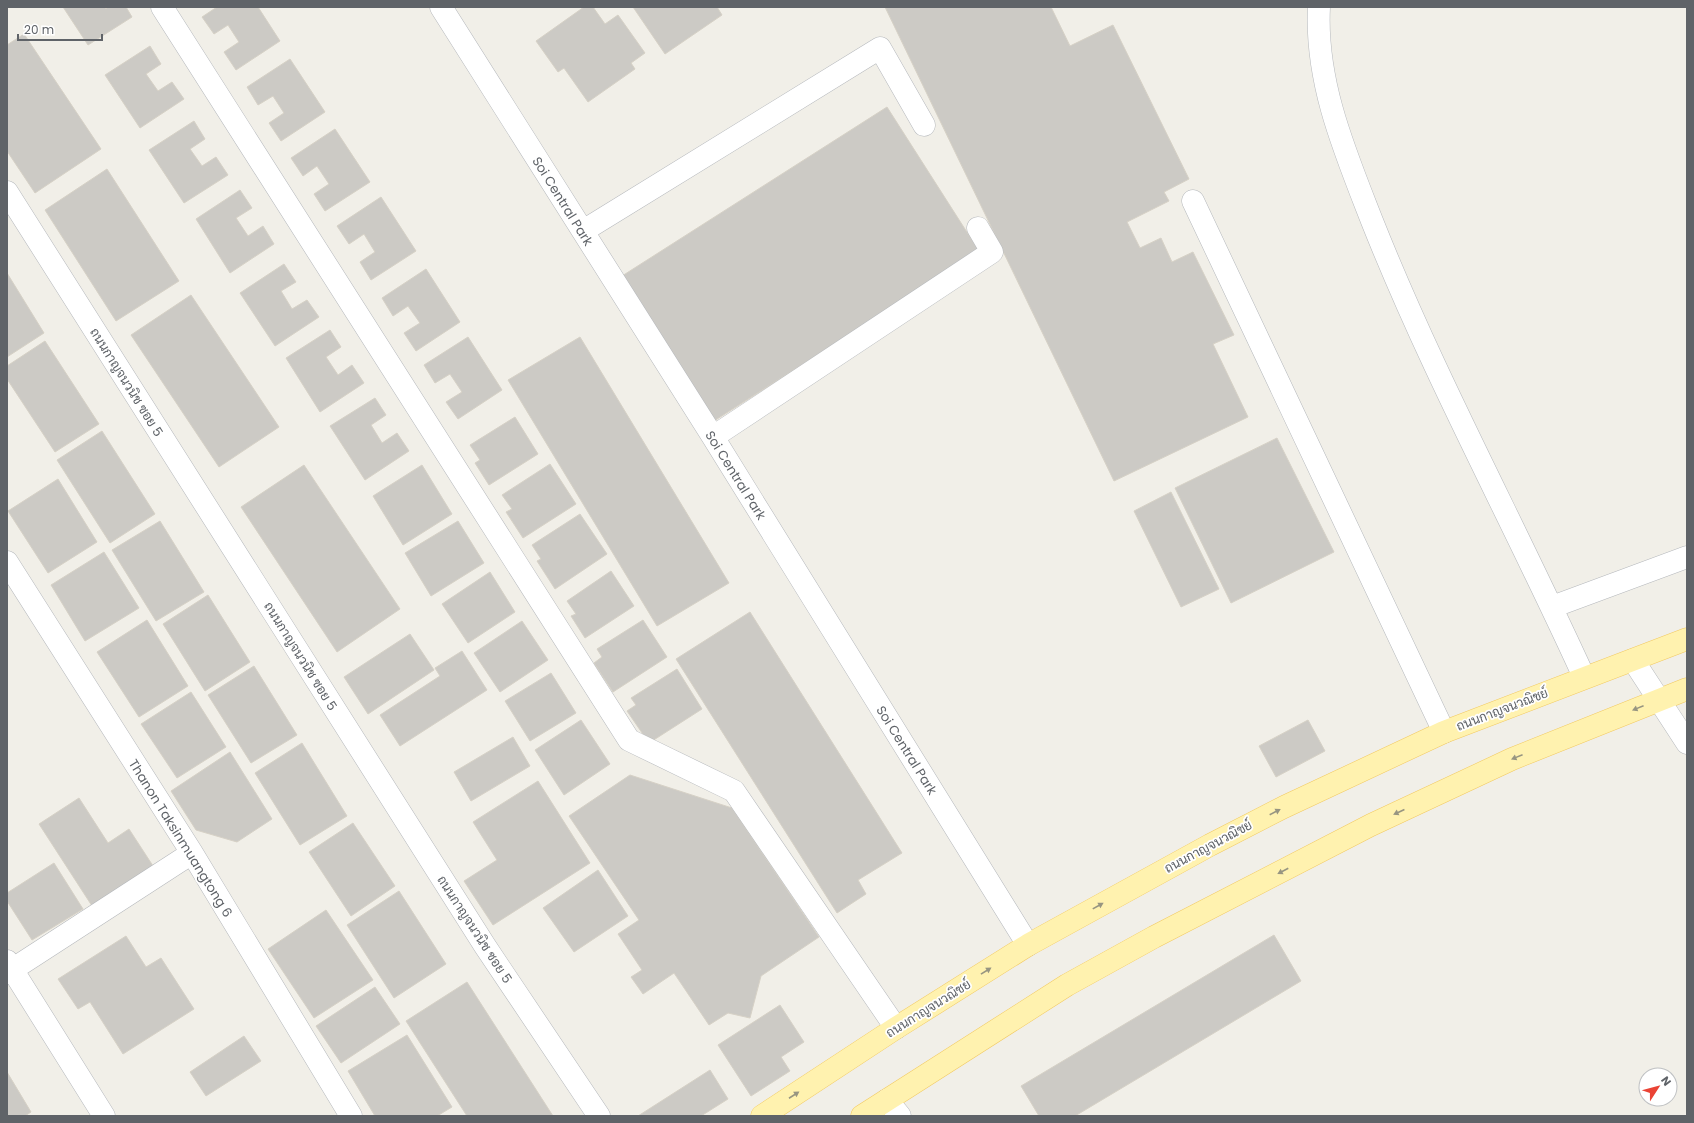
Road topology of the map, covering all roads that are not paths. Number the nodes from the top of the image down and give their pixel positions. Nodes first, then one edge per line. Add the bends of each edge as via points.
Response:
1 (162, 7) edge
2 (441, 7) edge
3 (1319, 7) edge
4 (924, 125) dead end
5 (7, 192) edge
6 (1193, 201) dead end
7 (978, 228) dead end
8 (582, 231) junction
9 (713, 437) junction
10 (1687, 557) edge
11 (7, 562) edge
12 (1552, 607) junction
13 (1687, 639) edge
14 (1633, 660) junction
15 (1584, 677) junction
16 (1687, 689) edge
17 (1659, 700) junction
18 (1444, 732) junction
19 (1687, 743) edge
20 (192, 853) junction
21 (1028, 945) junction
22 (9, 968) edge
23 (896, 1028) junction
24 (893, 1108) edge
25 (104, 1116) edge
26 (351, 1116) edge
27 (599, 1116) edge
28 (762, 1116) edge
29 (862, 1116) edge

1 - 23 street via 629,740 734,791
2 - 8 street, Soi Central Park
3 - 12 street via 1318,30 1325,83 1341,141 1385,253 1428,351
4 - 8 street via 880,48
5 - 27 street, ถนนกาญจนวนิช ซอย 5 via 485,946
6 - 18 street
7 - 9 street via 992,252
8 - 9 street, Soi Central Park
9 - 21 street, Soi Central Park
10 - 12 street
11 - 20 street, Thanon Taksinmuangtong 6
12 - 15 street
13 - 14 main road, ถนนกาญจนวณิชย์
14 - 15 main road, ถนนกาญจนวณิชย์
14 - 17 street
15 - 18 main road, ถนนกาญจนวณิชย์
16 - 17 main road
17 - 19 street
17 -> 24 main road via 1512,759 1371,825 1154,937 1067,985
21 -> 18 main road, ถนนกาญจนวณิชย์ via 1284,807
20 - 22 street
20 - 26 street, Thanon Taksinmuangtong 6
23 -> 21 main road, ถนนกาญจนวณิชย์
22 - 25 street
28 -> 23 main road, ถนนกาญจนวณิชย์
24 - 29 main road

